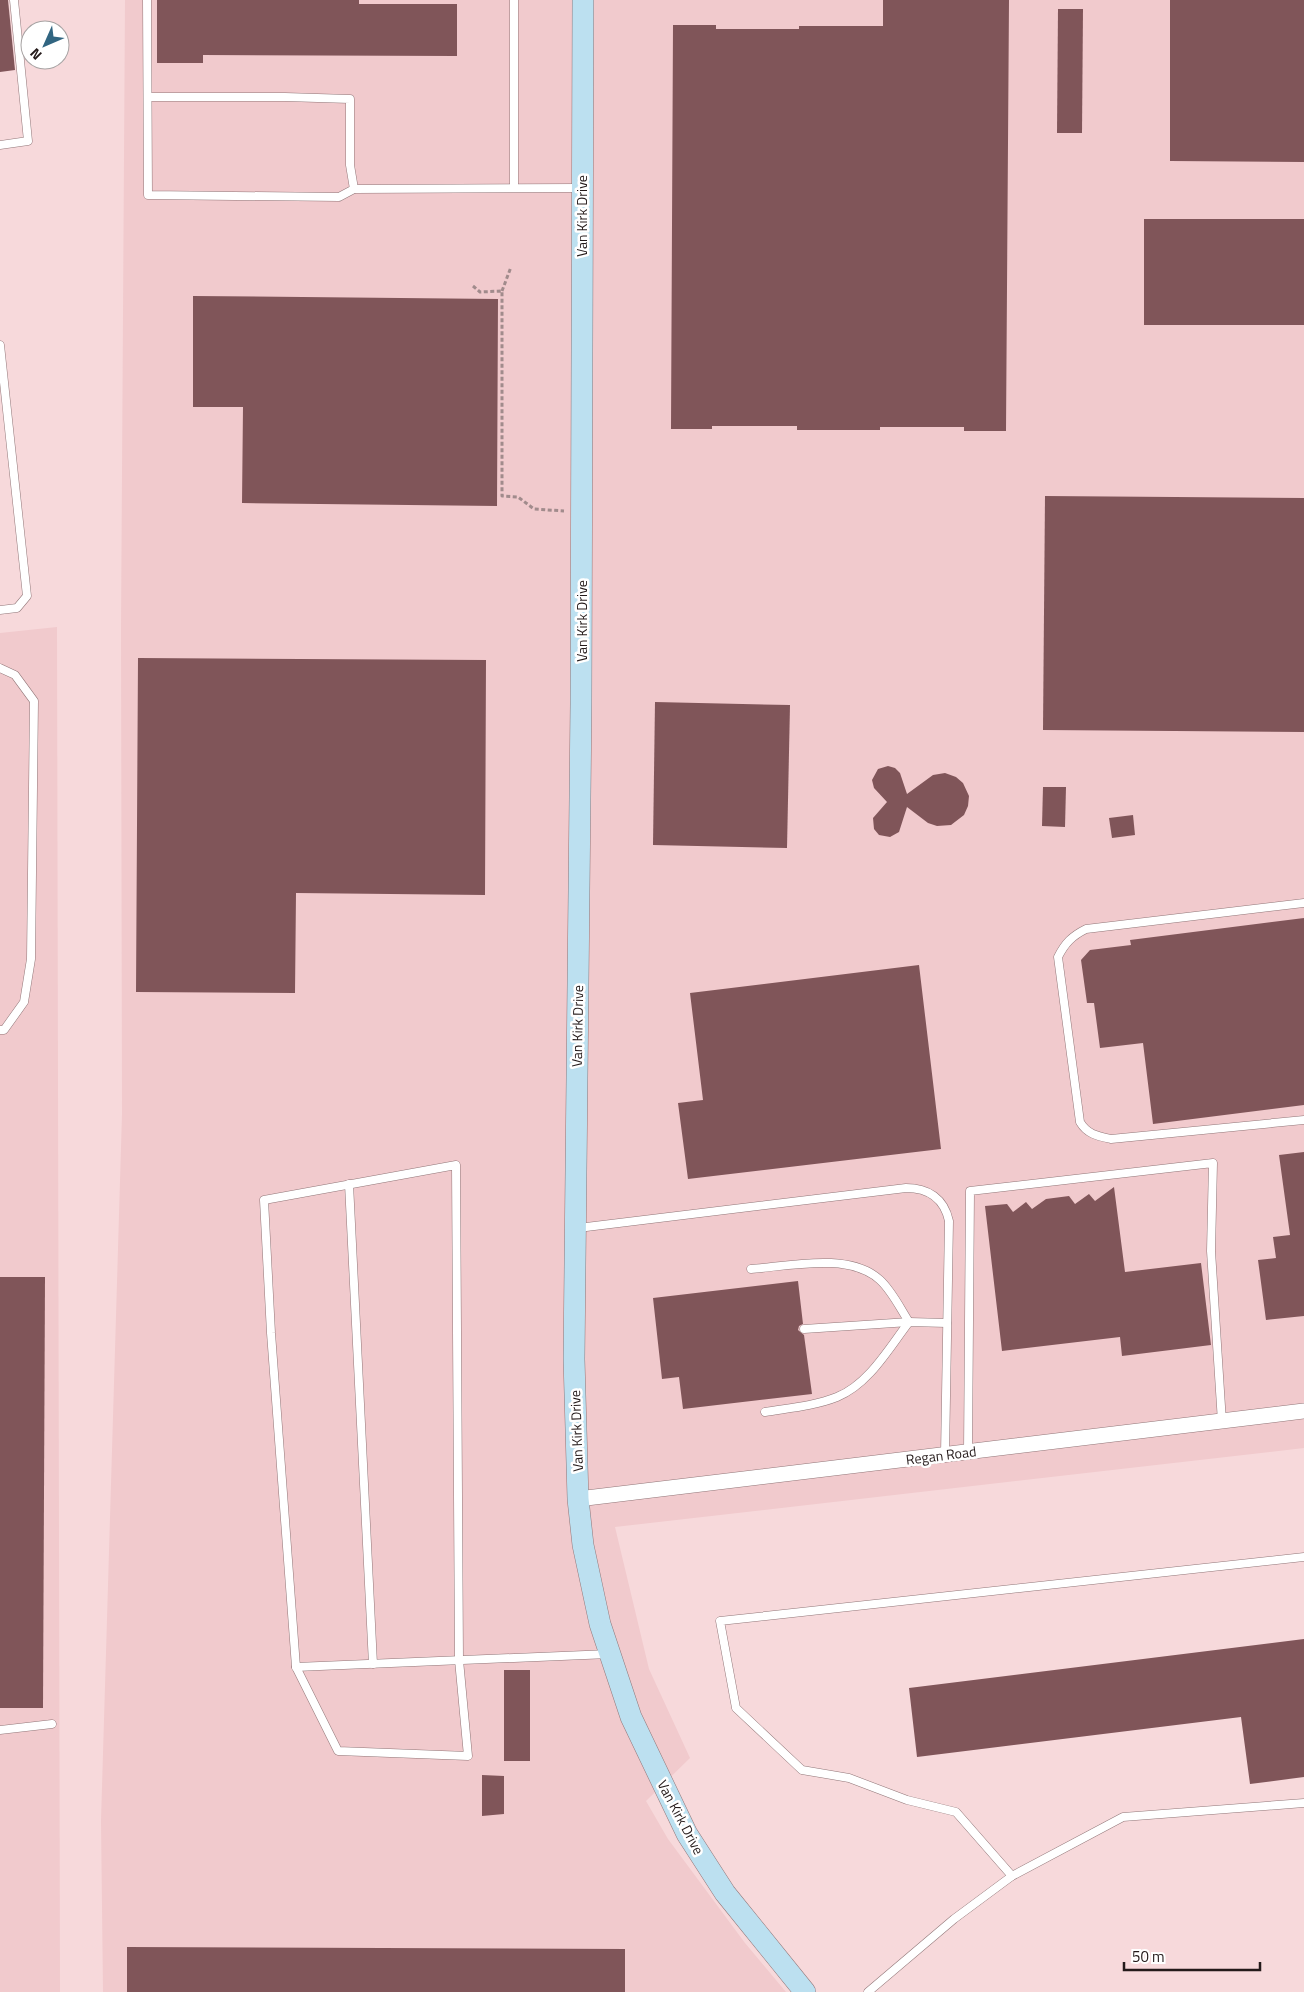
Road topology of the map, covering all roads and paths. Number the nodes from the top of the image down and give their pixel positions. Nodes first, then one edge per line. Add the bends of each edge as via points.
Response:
1 (14, 0) edge
2 (147, 0) edge
3 (514, 0) edge
4 (582, 0) edge
5 (148, 97) junction
6 (0, 145) edge
7 (514, 187) junction
8 (581, 188) junction
9 (354, 189) junction
10 (511, 267) dead end
11 (472, 286) dead end
12 (502, 292) junction
13 (0, 345) edge
14 (582, 513) junction
15 (0, 610) edge
16 (0, 668) edge
17 (1304, 903) edge
18 (0, 1030) edge
19 (1304, 1120) edge
20 (349, 1184) junction
21 (575, 1228) junction
22 (751, 1269) dead end
23 (909, 1322) junction
24 (948, 1323) junction
25 (804, 1329) dead end
26 (1304, 1411) edge
27 (765, 1412) dead end
28 (1222, 1422) junction
29 (968, 1452) junction
30 (946, 1455) junction
31 (578, 1499) junction
32 (1304, 1557) edge
33 (610, 1654) junction
34 (459, 1660) junction
35 (373, 1664) junction
36 (296, 1667) junction
37 (52, 1724) dead end
38 (0, 1730) edge
39 (1304, 1803) edge
40 (1012, 1876) junction
41 (805, 1992) edge
42 (868, 1992) edge

1 - 6 lane via 28,141
2 - 5 lane
3 - 7 lane
4 - 8 street, Van Kirk Drive
5 - 9 lane via 350,99 350,165
5 - 9 lane via 148,194 339,197
7 - 8 lane
7 - 9 lane
8 - 14 street, Van Kirk Drive
10 - 12 path
11 - 12 path via 480,292
12 - 14 path via 502,496 518,497 534,509
13 - 15 lane via 27,596 17,608
14 - 21 street, Van Kirk Drive
16 - 18 lane via 15,675 34,701 31,959 24,1002 4,1030
17 - 19 lane via 1086,929 1074,935 1058,957 1080,1122 1085,1130 1111,1139
20 - 34 lane via 456,1166
20 - 35 lane
20 - 36 lane via 264,1200
21 - 24 lane via 918,1188 929,1191 947,1210
21 - 31 street, Van Kirk Drive
22 - 23 lane via 812,1264 861,1268 881,1281
23 - 24 lane
23 - 25 lane
23 - 27 lane via 873,1369 848,1391 813,1404
24 - 30 lane
26 - 28 street, Regan Road
28 - 29 street, Regan Road
28 - 29 lane via 1211,1251 1213,1162 970,1190
29 - 30 street, Regan Road
30 - 31 street, Regan Road
31 - 33 street, Van Kirk Drive via 583,1545
32 - 40 lane via 720,1621 736,1708 802,1770 849,1778 907,1800 956,1812
33 - 34 lane
33 - 41 street, Van Kirk Drive via 631,1717 687,1834 725,1894
34 - 35 lane
34 - 36 lane via 468,1756 338,1751
35 - 36 lane
37 - 38 lane
39 - 40 lane via 1123,1817
40 - 42 lane via 954,1919

